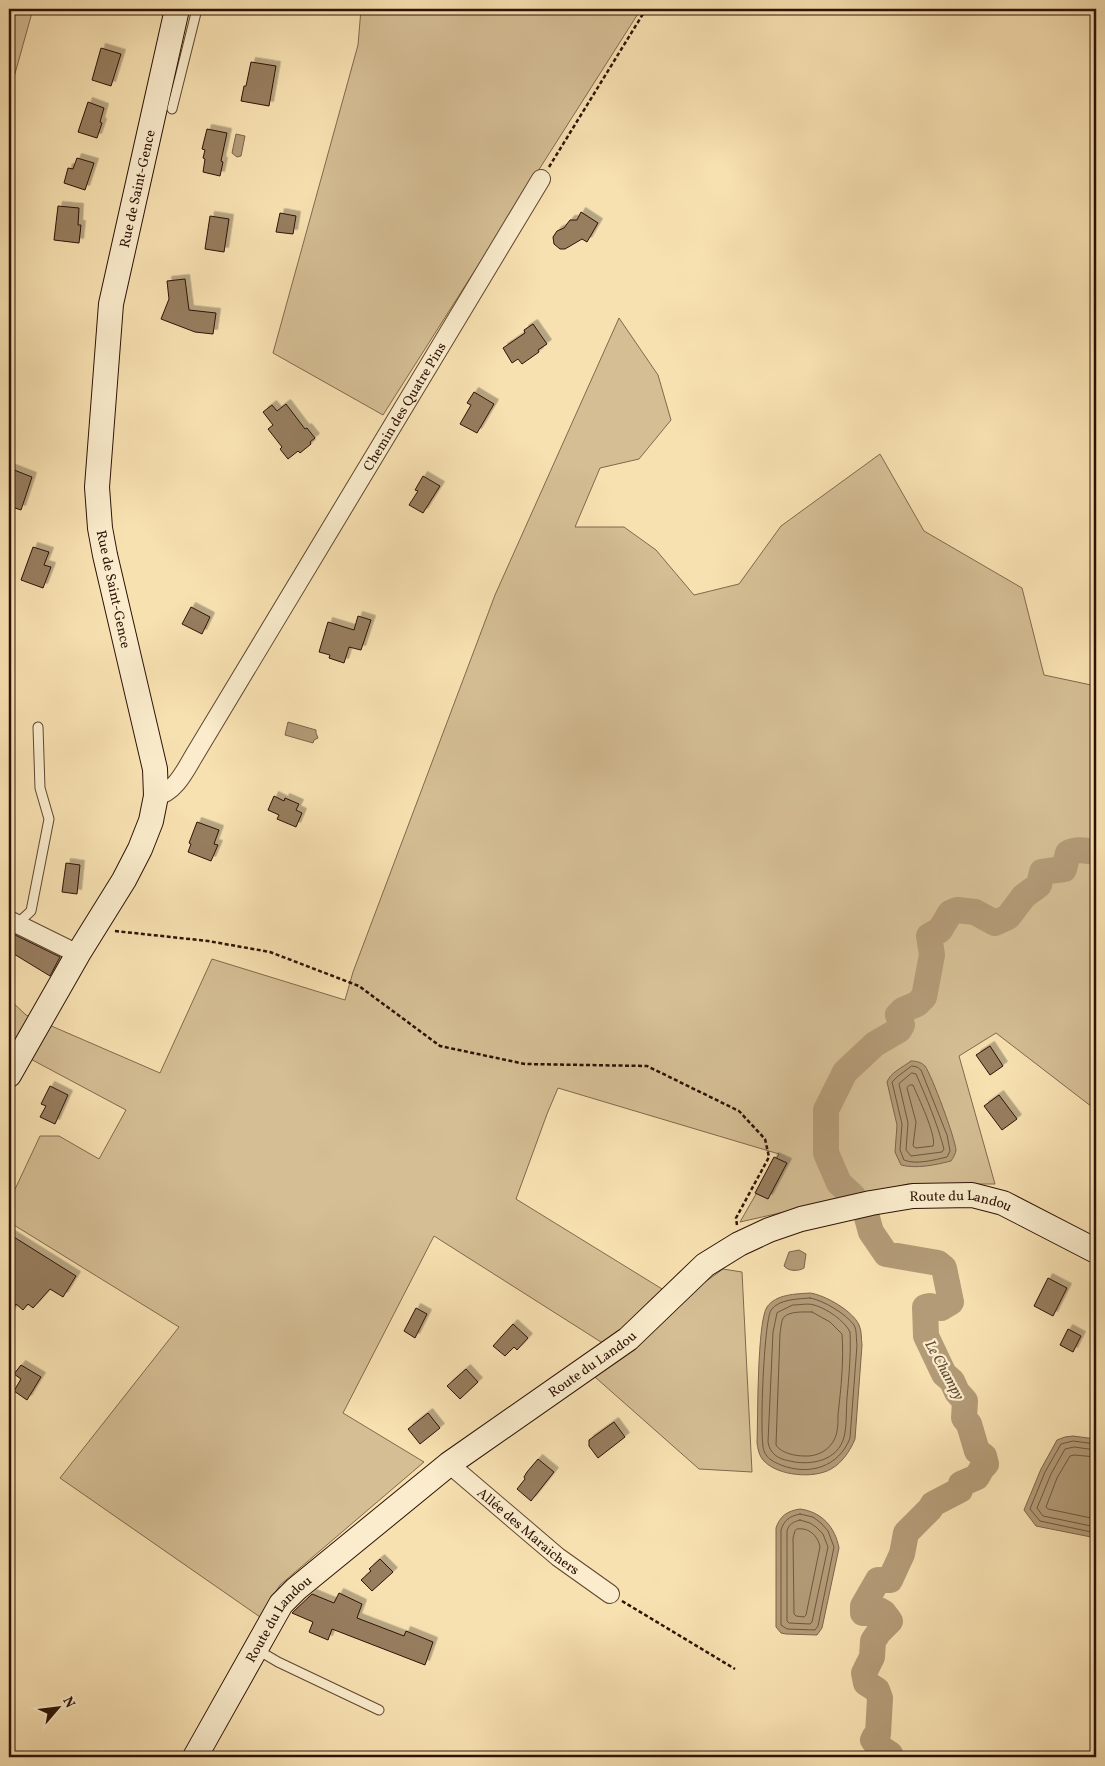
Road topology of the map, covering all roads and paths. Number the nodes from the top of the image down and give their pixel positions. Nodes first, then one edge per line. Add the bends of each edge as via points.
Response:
1 (177, 9) edge
2 (197, 9) edge
3 (646, 9) edge
4 (172, 109) dead end
5 (541, 179) joint
6 (38, 727) dead end
7 (156, 796) junction
8 (13, 922) edge
9 (95, 929) junction
10 (78, 954) junction
11 (9, 1075) edge
12 (739, 1244) junction
13 (1096, 1251) edge
14 (448, 1464) junction
15 (610, 1594) joint
16 (256, 1649) junction
17 (735, 1669) dead end
18 (378, 1710) dead end
19 (195, 1757) edge

1 - 7 street, Rue de Saint-Gence via 111,304 97,487 105,555 155,769
2 - 4 lane
3 - 5 path
5 - 7 street, Chemin des Quatre Pins via 195,754 176,784
6 - 8 lane via 40,788 49,820 32,911
7 - 9 street, Rue de Saint-Gence via 152,821 140,849
8 - 10 street
9 - 10 street, Rue de Saint-Gence
9 - 12 path via 208,941 270,952 359,986 440,1046 525,1064 647,1066 740,1111 765,1139 769,1157 736,1218
10 - 11 street, Rue de Saint-Gence
12 - 13 street, Route du Landou via 801,1218 872,1203 913,1196 972,1195 1003,1202
12 - 14 street, Route du Landou via 706,1265 628,1339
14 - 15 street, Allée des Maraichers via 558,1557
14 - 16 street, Route du Landou via 296,1589 281,1604
15 - 17 path
16 - 18 lane
16 - 19 street, Route du Landou

